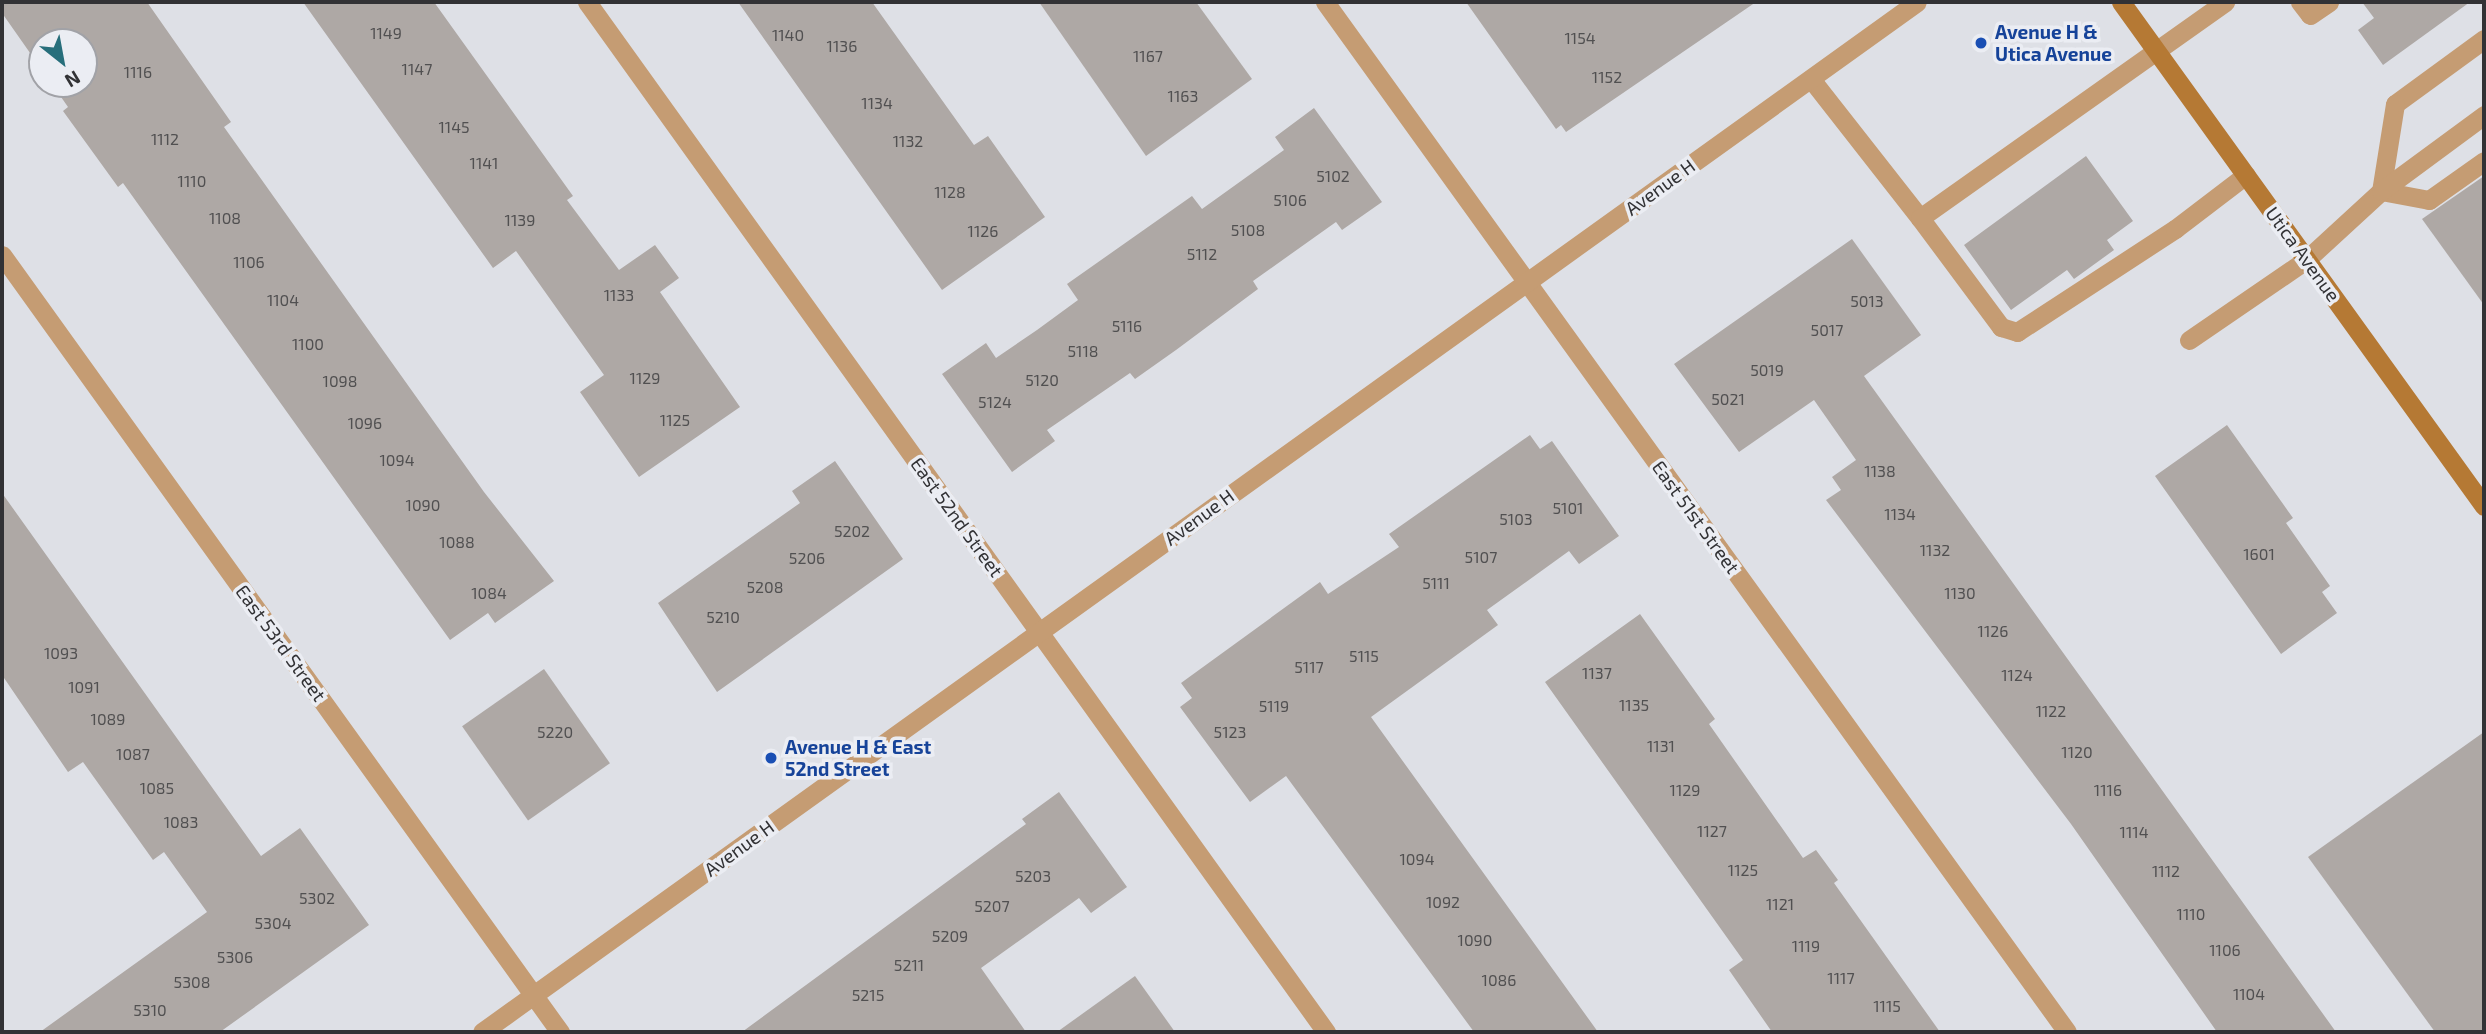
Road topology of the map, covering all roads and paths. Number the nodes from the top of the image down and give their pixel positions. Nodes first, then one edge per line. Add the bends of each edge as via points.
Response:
1 (587, 2) edge
2 (1325, 2) edge
3 (1917, 2) edge
4 (2121, 2) edge
5 (2225, 2) edge
6 (2300, 2) edge
7 (2329, 2) edge
8 (2484, 39) edge
9 (2155, 50) junction
10 (1811, 79) junction
11 (2484, 115) edge
12 (2484, 161) edge
13 (2246, 176) junction
14 (2381, 191) junction
15 (1920, 218) junction
16 (2, 255) edge
17 (2306, 260) junction
18 (1527, 283) junction
19 (2189, 340) dead end
20 (2484, 506) edge
21 (1039, 632) junction
22 (533, 995) junction
23 (482, 1032) edge
24 (560, 1032) edge
25 (1326, 1032) edge
26 (2067, 1032) edge

1 - 21 street, East 52nd Street
2 - 18 street, East 51st Street
3 - 10 street, Avenue H
4 - 9 main road, Utica Avenue
5 - 9 street
6 - 7 street via 2311,15
8 - 14 street via 2395,104
9 - 13 main road, Utica Avenue
9 - 15 street
10 - 15 street
10 - 18 street, Avenue H
11 - 14 street
12 - 14 street via 2429,200
13 - 15 street via 2175,229 2017,332 2001,327
13 - 17 main road, Utica Avenue
14 - 17 street
16 - 22 street, East 53rd Street
17 - 19 street
17 - 20 main road, Utica Avenue
18 - 21 street, Avenue H
18 - 26 street, East 51st Street
21 - 22 street, Avenue H
21 - 25 street, East 52nd Street
22 - 23 street, Avenue H
22 - 24 street, East 53rd Street

